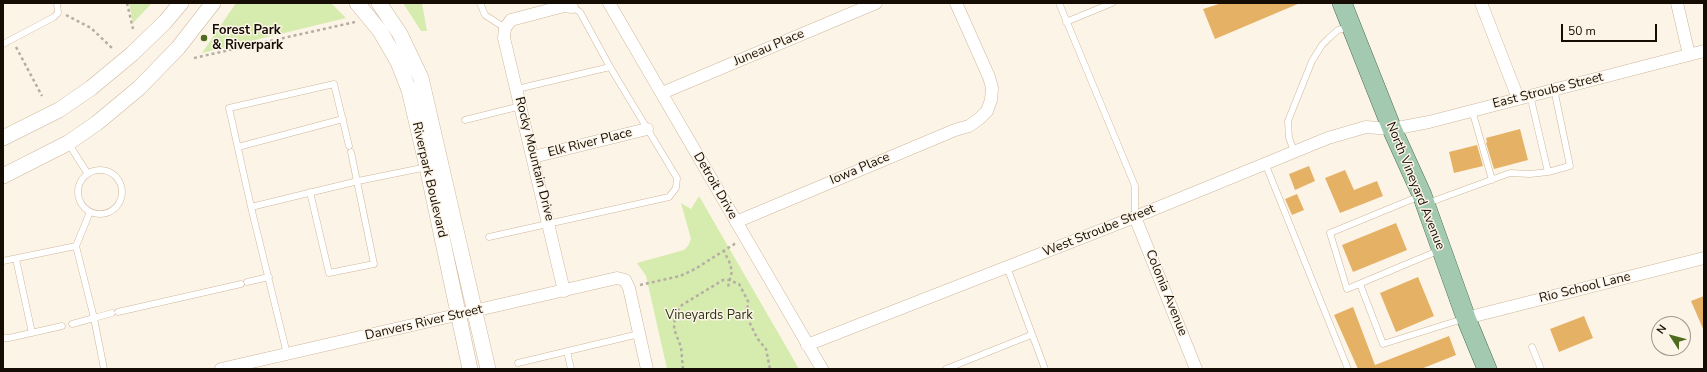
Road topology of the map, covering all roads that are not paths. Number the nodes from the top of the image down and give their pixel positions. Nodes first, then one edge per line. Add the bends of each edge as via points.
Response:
1 (57, 3) edge
2 (181, 3) edge
3 (213, 3) edge
4 (358, 3) edge
5 (379, 3) edge
6 (480, 3) edge
7 (609, 3) edge
8 (876, 3) edge
9 (956, 3) edge
10 (1059, 3) edge
11 (1112, 3) edge
12 (1342, 3) edge
13 (1481, 3) edge
14 (1677, 3) edge
15 (572, 7) joint
16 (1066, 22) junction
17 (1351, 26) junction
18 (505, 28) junction
19 (3, 44) edge
20 (1704, 51) edge
21 (1689, 55) junction
22 (610, 67) junction
23 (517, 89) junction
24 (1554, 89) junction
25 (662, 93) junction
26 (1524, 97) junction
27 (521, 106) junction
28 (1472, 110) junction
29 (343, 119) junction
30 (465, 120) dead end
31 (647, 128) junction
32 (1392, 129) junction
33 (3, 138) edge
34 (68, 143) junction
35 (238, 147) junction
36 (1294, 151) junction
37 (533, 157) junction
38 (1264, 163) junction
39 (427, 167) junction
40 (1548, 172) junction
41 (88, 174) junction
42 (3, 176) edge
43 (1492, 180) junction
44 (358, 181) junction
45 (310, 192) junction
46 (1423, 200) junction
47 (252, 207) junction
48 (90, 212) junction
49 (1135, 216) junction
50 (736, 222) junction
51 (550, 224) junction
52 (489, 237) dead end
53 (76, 246) junction
54 (1442, 250) junction
55 (1704, 258) edge
56 (16, 259) junction
57 (3, 261) edge
58 (1007, 267) junction
59 (269, 277) junction
60 (1360, 284) junction
61 (564, 291) junction
62 (474, 311) junction
63 (458, 314) junction
64 (94, 318) junction
65 (1466, 318) junction
66 (72, 324) dead end
67 (62, 326) dead end
68 (32, 333) junction
69 (639, 334) junction
70 (1031, 335) junction
71 (3, 338) edge
72 (807, 345) junction
73 (1532, 347) dead end
74 (567, 351) junction
75 (287, 354) junction
76 (518, 363) dead end
77 (104, 369) edge
78 (222, 369) edge
79 (470, 369) edge
80 (488, 369) edge
81 (571, 369) edge
82 (647, 369) edge
83 (822, 369) edge
84 (946, 369) edge
85 (1045, 369) edge
86 (1196, 369) edge
87 (1348, 369) edge
88 (1487, 369) edge
89 (1541, 369) edge

1 - 19 lane via 58,13 54,17
2 - 33 street via 132,54 91,88 59,110
3 - 34 street via 178,48 139,88
4 - 39 street, Riverpark Boulevard via 380,31 398,62 409,90
5 - 62 street, Riverpark Boulevard via 400,34 421,78
6 - 18 lane via 486,15
7 - 25 street, Detroit Drive
8 - 25 street, Juneau Place
9 - 50 street, Iowa Place via 992,88 991,100 983,115 969,126
10 - 16 lane
11 - 16 lane
12 - 17 main road, North Vineyard Avenue
13 - 26 street
14 - 21 street
15 - 18 street via 564,6 511,20
15 - 22 lane via 580,12
16 - 49 lane via 1135,186
17 - 32 main road, North Vineyard Avenue
17 - 36 lane via 1338,30 1329,38 1312,61 1288,121 1289,138
18 - 23 street, Rocky Mountain Drive via 504,38
20 - 21 street, East Stroube Street
21 - 24 street, East Stroube Street
22 - 23 lane
22 - 31 lane
23 - 27 street, Rocky Mountain Drive
24 - 26 street, East Stroube Street
24 - 40 lane via 1570,166
25 - 50 street, Detroit Drive
26 - 28 street, East Stroube Street
26 - 40 lane
27 - 30 lane
27 - 37 street, Rocky Mountain Drive
28 - 32 street, East Stroube Street
28 - 43 lane
29 - 35 lane
29 - 35 lane via 334,84 229,108
29 - 44 lane
31 - 37 street, Elk River Place
31 - 51 lane via 677,178 676,188 668,197
32 - 36 street, West Stroube Street via 1366,127
32 - 46 main road, North Vineyard Avenue
34 - 41 lane
34 - 42 street
35 - 47 lane
36 - 38 street, West Stroube Street
37 - 51 street, Rocky Mountain Drive
38 - 49 street, West Stroube Street
38 - 87 lane
39 - 44 lane
39 - 63 street, Riverpark Boulevard
40 - 43 lane via 1510,173
41 - 48 lane via 82,179 78,194 84,207
41 - 48 lane via 102,170 108,172 115,175 122,188 120,202 116,208 104,214
43 - 46 lane
44 - 45 lane
44 - 45 lane via 374,264 329,273
45 - 47 lane
46 - 54 main road, North Vineyard Avenue
46 - 60 lane via 1330,233 1347,289
47 - 59 lane
48 - 53 lane
49 - 58 street, West Stroube Street
49 - 86 street, Colonia Avenue
50 - 72 street, Detroit Drive
51 - 52 lane
51 - 61 street, Rocky Mountain Drive
53 - 56 lane
53 - 64 lane
54 - 60 lane
54 - 65 main road, North Vineyard Avenue
55 - 65 street, Rio School Lane
56 - 57 lane
56 - 68 lane
58 - 70 lane
58 - 72 street, West Stroube Street
59 - 64 lane
59 - 75 lane
60 - 65 lane via 1383,344
61 - 62 street, Danvers River Street
61 - 69 street, Danvers River Street via 617,278 627,284
62 - 63 street, Danvers River Street
62 - 80 street, Riverpark Boulevard
63 - 75 street, Danvers River Street
63 - 79 street, Riverpark Boulevard
64 - 66 lane
64 - 77 lane
65 - 88 main road, North Vineyard Avenue
67 - 68 lane
68 - 71 lane
69 - 74 lane
69 - 82 street
70 - 84 lane
70 - 85 lane
72 - 83 street, Detroit Drive
73 - 89 lane
74 - 76 lane
74 - 81 lane
75 - 78 street, Danvers River Street

